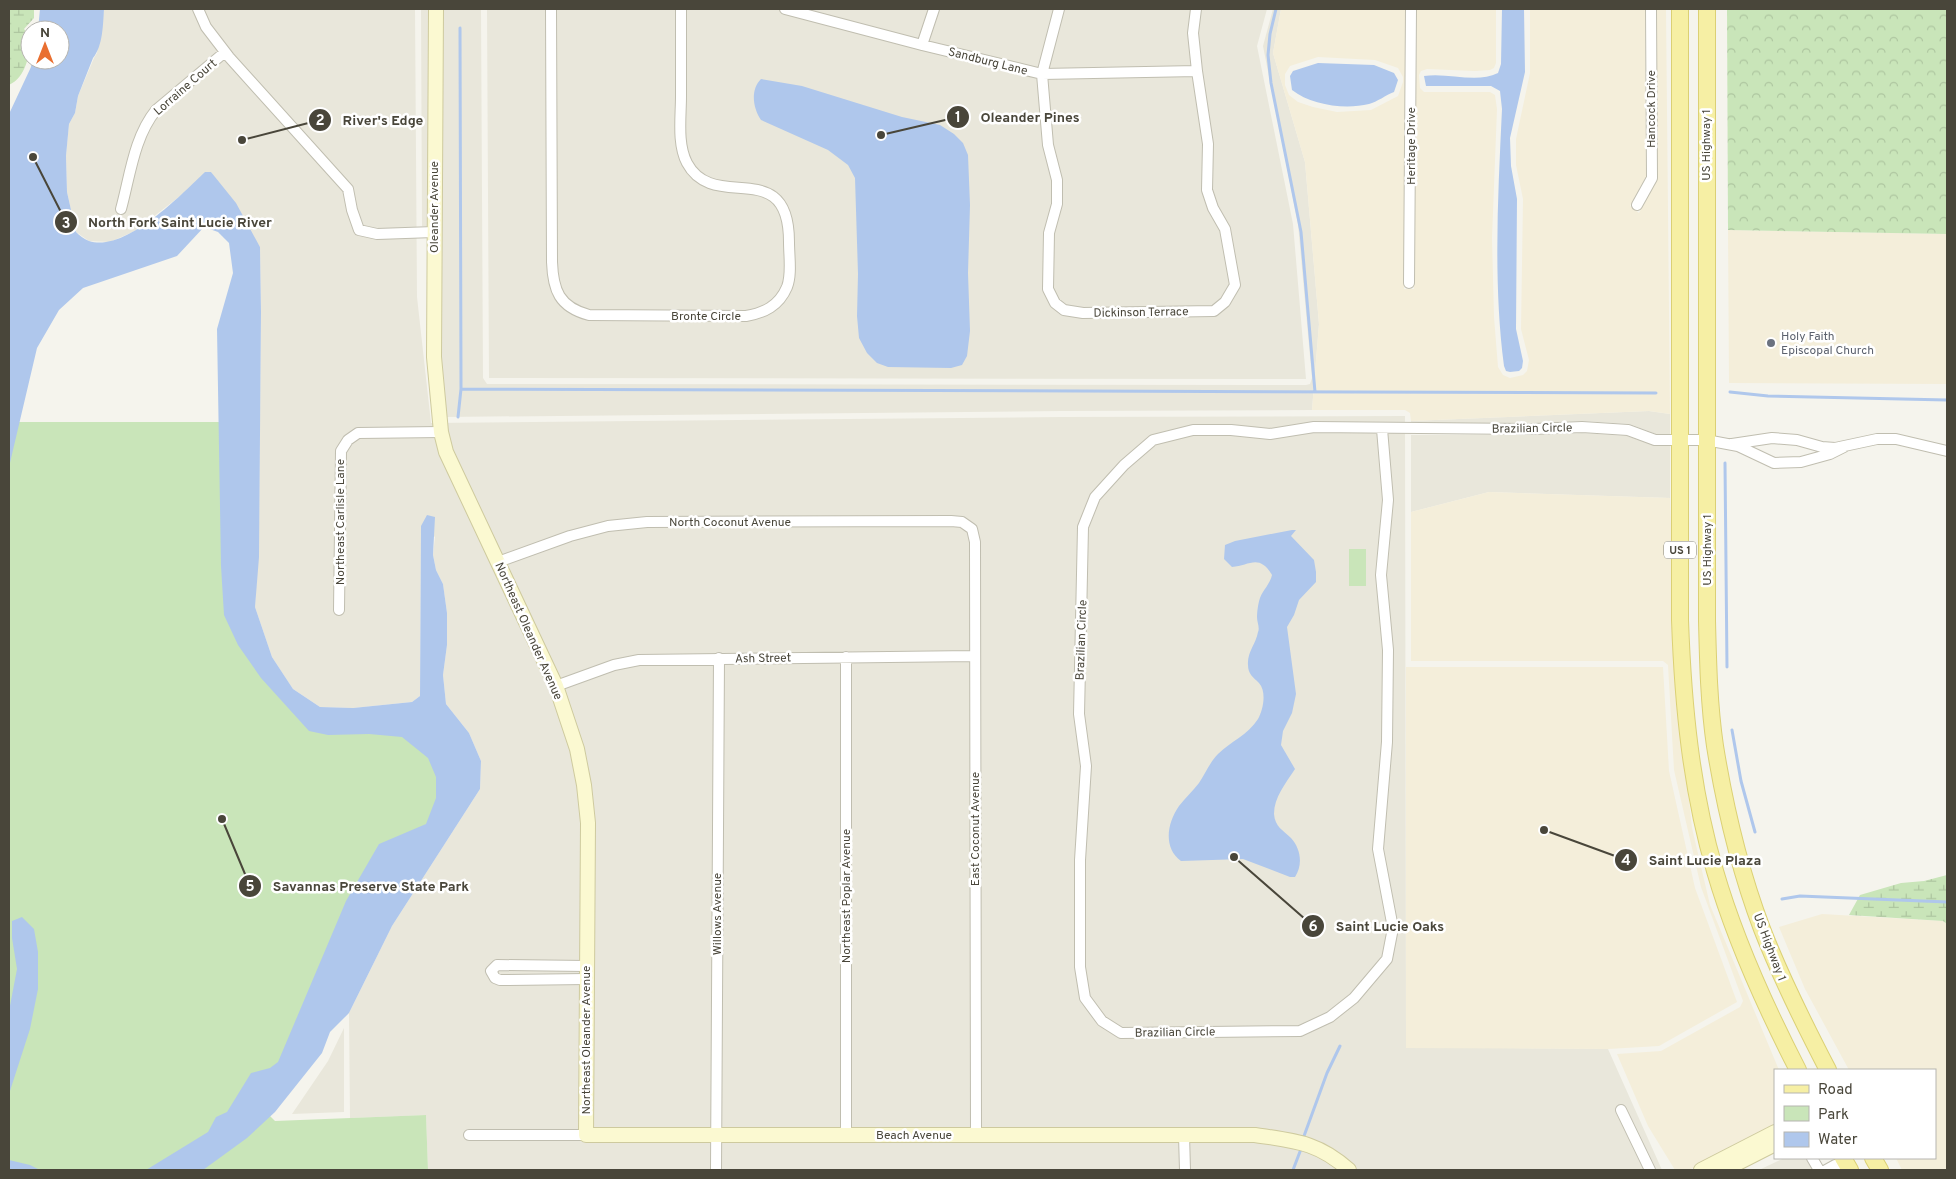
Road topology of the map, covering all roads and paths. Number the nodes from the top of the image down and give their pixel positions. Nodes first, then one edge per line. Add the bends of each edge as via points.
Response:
1 (198, 9) edge
2 (436, 9) edge
3 (551, 9) edge
4 (681, 9) edge
5 (785, 9) edge
6 (934, 9) edge
7 (1059, 9) edge
8 (1196, 9) edge
9 (1412, 9) edge
10 (1651, 9) edge
11 (1680, 9) edge
12 (1707, 9) edge
13 (809, 11) edge
14 (922, 45) junction
15 (225, 52) junction
16 (1197, 71) junction
17 (1042, 74) junction
18 (1637, 205) dead end
19 (121, 209) dead end
20 (434, 232) junction
21 (1409, 283) dead end
22 (438, 405) joint
23 (1382, 429) junction
24 (441, 432) junction
25 (1680, 440) junction
26 (1706, 440) junction
27 (1726, 444) junction
28 (1844, 447) junction
29 (1947, 451) edge
30 (968, 525) joint
31 (498, 562) junction
32 (340, 610) dead end
33 (974, 656) junction
34 (846, 657) junction
35 (719, 658) junction
36 (556, 686) junction
37 (586, 972) junction
38 (1798, 1069) edge
39 (1827, 1069) edge
40 (1621, 1110) dead end
41 (1774, 1133) edge
42 (586, 1134) junction
43 (470, 1135) dead end
44 (716, 1135) junction
45 (846, 1135) junction
46 (976, 1135) junction
47 (1184, 1135) junction
48 (1774, 1145) edge
49 (1813, 1159) edge
50 (1874, 1159) edge
51 (1847, 1164) edge
52 (716, 1170) edge
53 (1185, 1170) edge
54 (1349, 1170) edge
55 (1650, 1170) edge
56 (1701, 1170) edge
57 (1724, 1170) edge
58 (1819, 1170) edge
59 (1826, 1170) edge
60 (1880, 1170) edge

1 - 15 street via 206,27
2 - 20 street, Oleander Avenue
3 - 4 street, Bronte Circle via 552,262 557,292 571,308 589,315 758,314 778,302 789,280 788,218 769,194 749,188 713,185 698,177 687,163 681,139
5 - 13 street, Sandburg Lane
6 - 14 street
7 - 17 street, Dickinson Terrace
8 - 16 street, Dickinson Terrace via 1193,33
9 - 21 street, Heritage Drive
10 - 18 street, Hancock Drive via 1652,178
11 - 25 main road, US 1
12 - 26 main road, US Highway 1 / US 1
13 - 14 street, Sandburg Lane
14 - 17 street, Sandburg Lane
15 - 19 street, Lorraine Court via 148,120
15 - 20 street via 348,189 359,230 377,234
16 - 17 street, Sandburg Lane
16 - 17 street, Dickinson Terrace via 1208,144 1207,190 1225,229 1235,284 1225,302 1214,311 1083,313 1064,310 1055,303 1048,289 1047,261 1049,233 1057,204 1057,180 1048,145
20 - 22 street, Oleander Avenue via 434,357
22 - 24 street, Northeast Oleander Avenue
23 - 23 street, Brazilian Circle via 1388,500 1381,575 1388,650 1387,742 1378,849 1393,928 1387,959 1342,1008 1300,1031 1121,1033 1102,1021 1085,998 1080,967 1080,860 1086,766 1079,714 1083,527 1095,498 1124,465 1153,440 1192,430 1270,434 1314,427
23 - 25 street, Brazilian Circle via 1582,427 1628,430 1655,440
24 - 31 street, Northeast Oleander Avenue via 446,452
24 - 32 street, Northeast Carlisle Lane via 358,433 340,451
25 - 26 street, Brazilian Circle
25 - 38 main road, US 1 via 1682,685 1700,809 1736,936
26 - 27 street, Brazilian Circle
26 - 39 main road, US Highway 1 / US 1 via 1709,682 1715,745 1726,806 1761,927 1786,988
27 - 28 street via 1772,438 1822,447
27 - 28 street via 1738,446 1774,463 1788,464 1830,454
28 - 29 street via 1877,439 1896,439
30 - 31 street, North Coconut Avenue via 951,521 647,522 608,526 570,536
30 - 33 street, East Coconut Avenue via 974,533 975,542
31 - 36 street, Northeast Oleander Avenue
33 - 34 street, Ash Street
33 - 46 street, East Coconut Avenue
34 - 35 street, Ash Street
34 - 45 street, Northeast Poplar Avenue
35 - 36 street, Ash Street via 639,660 614,665
35 - 44 street, Willows Avenue
36 - 37 street, Northeast Oleander Avenue via 577,750 588,823
37 - 37 street via 496,965 491,971 500,980
37 - 42 street, Northeast Oleander Avenue
40 - 55 street
41 - 56 street
42 - 43 street, Beach Avenue
42 - 44 street, Beach Avenue
44 - 45 street, Beach Avenue
44 - 52 street, Willows Avenue
45 - 46 street, Beach Avenue
46 - 47 street, Beach Avenue
47 - 53 street
47 - 54 street, Beach Avenue via 1255,1135 1298,1142 1329,1154
48 - 57 street
49 - 58 street
50 - 60 main road
51 - 59 street

